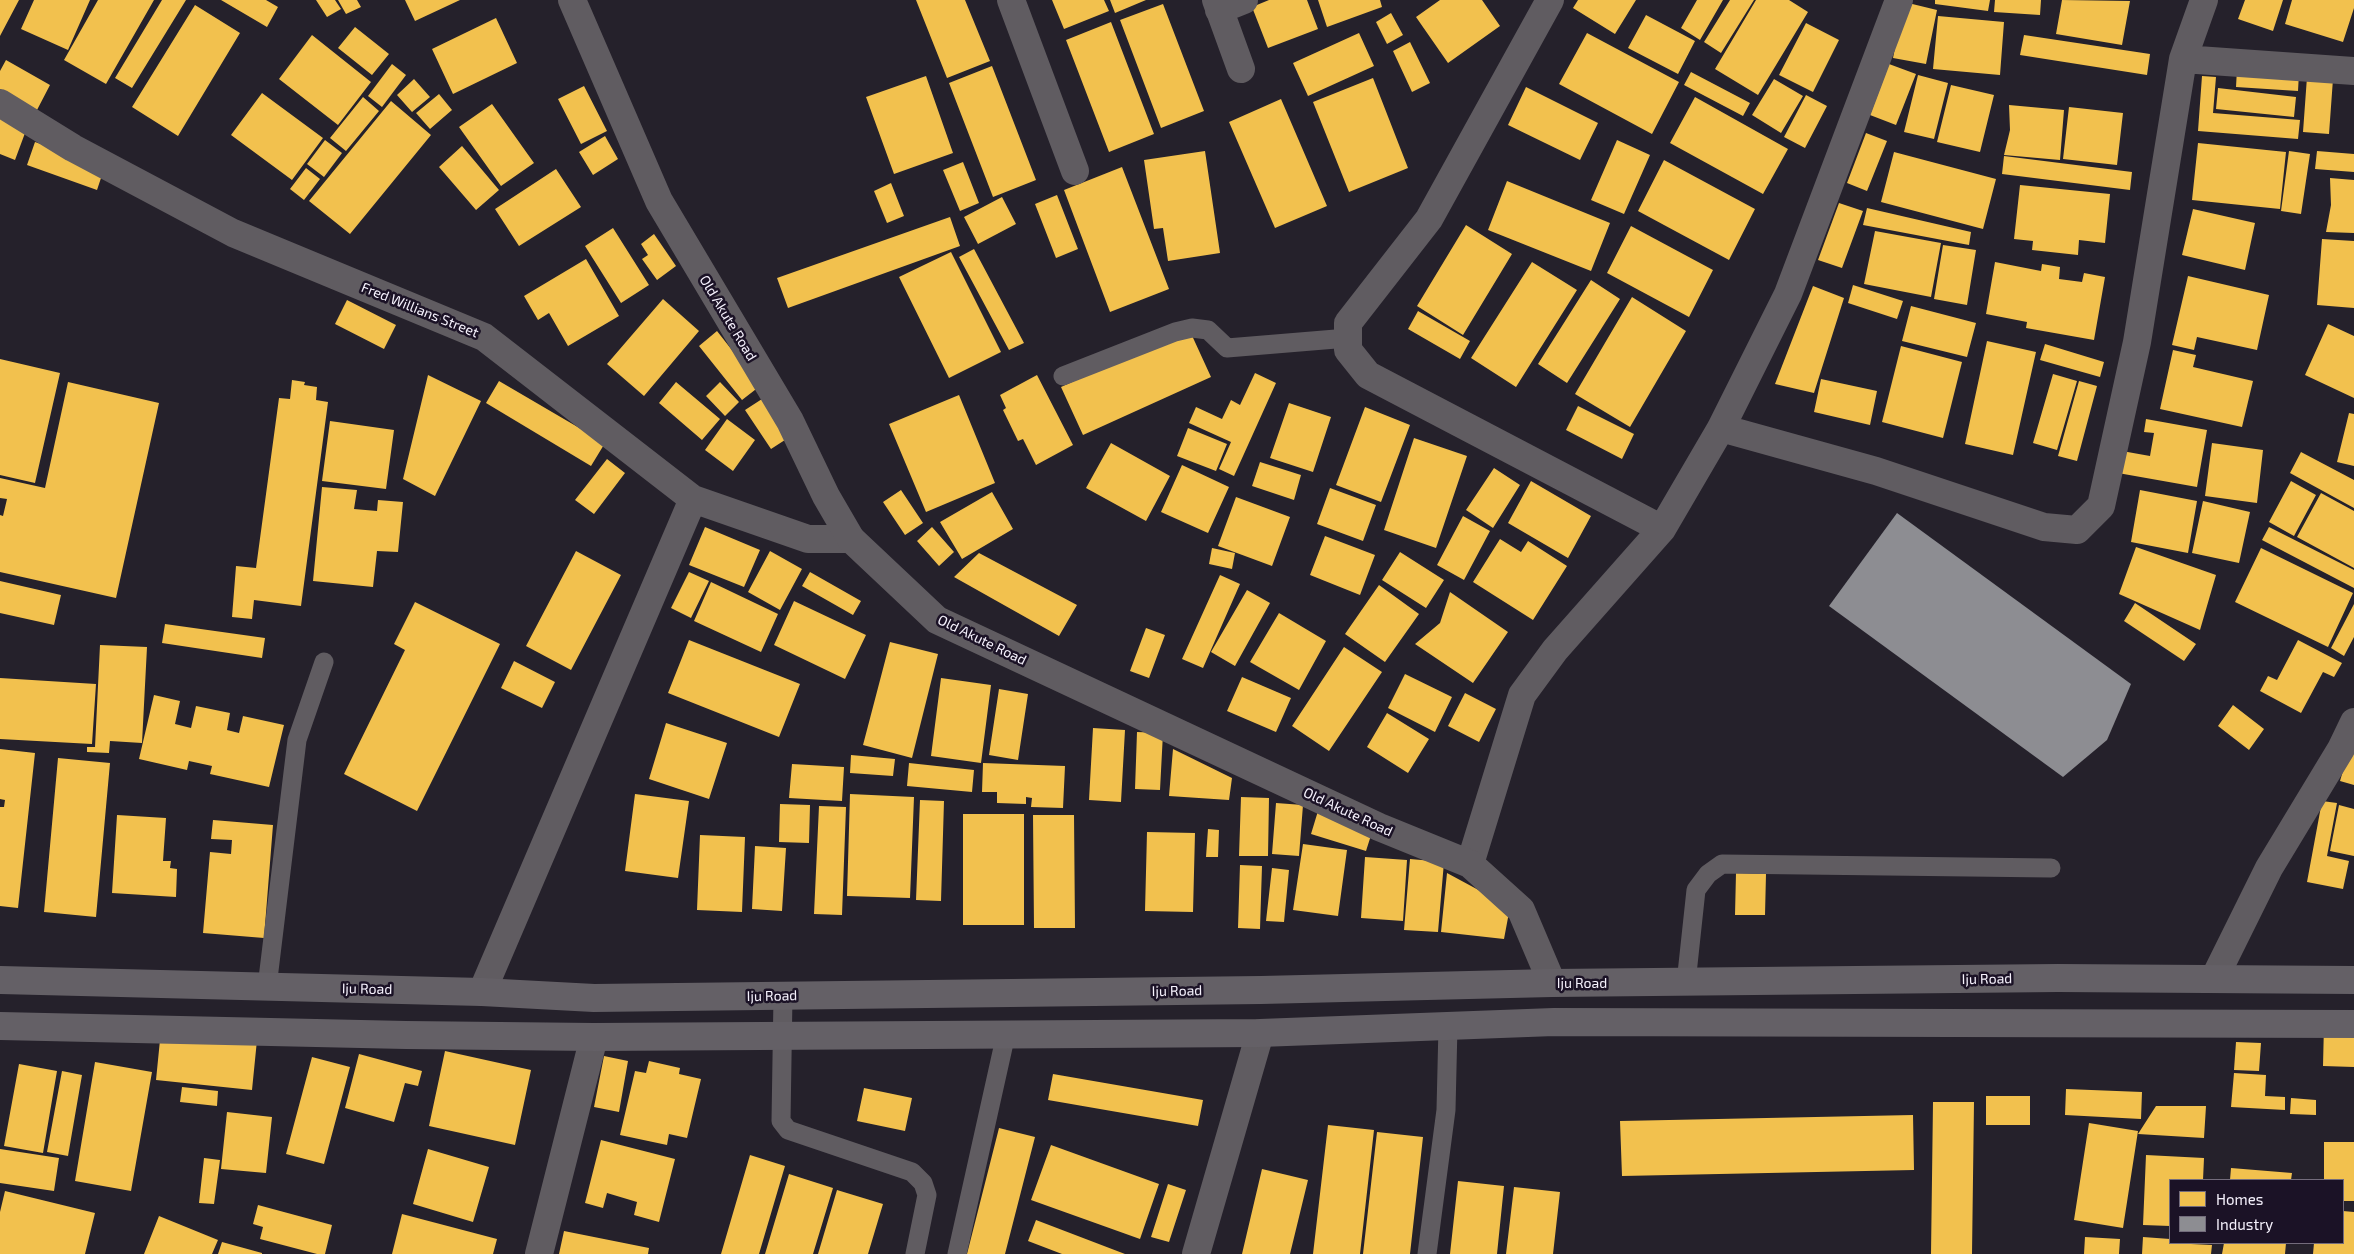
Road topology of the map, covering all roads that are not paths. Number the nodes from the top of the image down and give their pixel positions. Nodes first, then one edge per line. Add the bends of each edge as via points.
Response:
1 (572, 0) edge
2 (1010, 0) edge
3 (1550, 0) edge
4 (1899, 0) edge
5 (2204, 0) edge
6 (1226, 3) edge
7 (2184, 59) junction
8 (1241, 69) dead end
9 (2354, 71) edge
10 (0, 103) edge
11 (1076, 171) dead end
12 (1348, 338) junction
13 (1063, 376) dead end
14 (1721, 428) junction
15 (693, 499) junction
16 (1662, 529) junction
17 (851, 540) junction
18 (324, 662) dead end
19 (2354, 722) edge
20 (1470, 864) junction
21 (2051, 868) dead end
22 (2214, 979) junction
23 (0, 980) edge
24 (2354, 980) edge
25 (1552, 983) junction
26 (1686, 983) junction
27 (266, 986) junction
28 (482, 992) junction
29 (783, 996) junction
30 (2354, 1024) edge
31 (0, 1026) edge
32 (1448, 1026) junction
33 (1260, 1033) junction
34 (1006, 1034) junction
35 (782, 1036) junction
36 (594, 1037) junction
37 (539, 1254) edge
38 (915, 1254) edge
39 (957, 1254) edge
40 (1196, 1254) edge
41 (1427, 1254) edge

1 - 17 street, Old Akute Road via 659,202 790,421
2 - 11 street
3 - 12 street via 1429,219 1348,323
4 - 14 street via 1788,294
5 - 7 street
6 - 8 street
7 - 9 street
7 - 14 street via 2137,342 2101,506 2077,530 2044,527 1876,471
10 - 15 street, Fred Willians Street via 72,148 233,233 484,337
12 - 13 lane via 1226,348 1208,330 1192,328
12 - 16 street via 1348,350 1368,375
14 - 16 street
15 - 17 street, Fred Willians Street via 808,539
15 - 28 street
16 - 20 street via 1556,650 1522,695
17 - 20 street, Old Akute Road via 937,620 1379,827
18 - 27 lane via 297,740
19 - 22 street via 2269,868
20 - 25 street, Old Akute Road via 1521,910
21 - 26 lane via 1722,864 1708,874 1696,890
22 - 24 main road, Iju Road
22 - 26 main road, Iju Road
23 - 27 main road, Iju Road
25 - 26 main road, Iju Road
25 - 29 main road, Iju Road
27 - 28 main road, Iju Road
28 - 29 main road, Iju Road via 594,998
29 - 35 lane
30 - 32 main road via 1554,1022
31 - 36 main road
32 - 33 main road
32 - 41 lane via 1446,1110
33 - 34 main road
33 - 40 street
34 - 35 main road
34 - 39 lane
35 - 36 main road
35 - 38 lane via 781,1121 788,1130 912,1172 923,1182 927,1196
36 - 37 street

